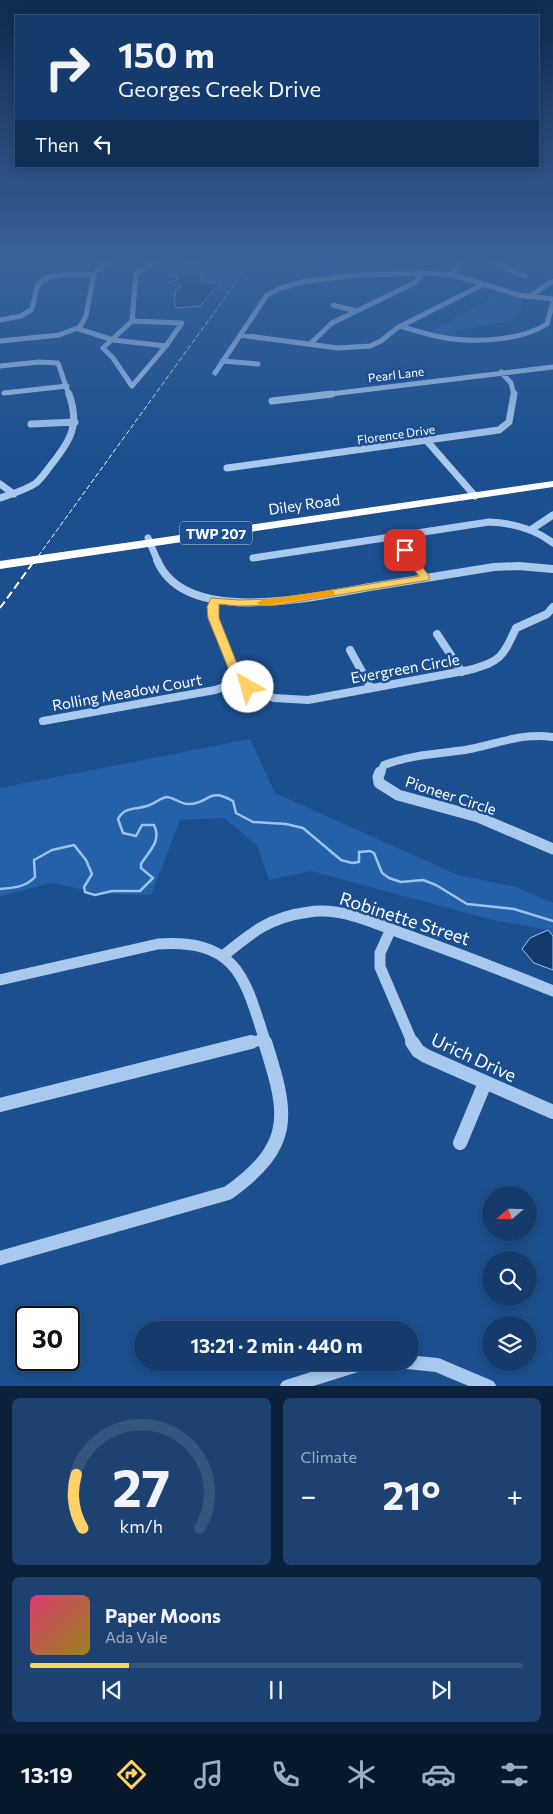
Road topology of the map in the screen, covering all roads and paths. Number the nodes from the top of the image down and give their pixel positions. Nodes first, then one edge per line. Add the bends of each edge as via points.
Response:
1 (79, 328) joint
2 (128, 328) edge
3 (179, 328) edge
4 (245, 328) edge
5 (326, 328) edge
6 (398, 328) edge
7 (406, 328) edge
8 (541, 328) edge
9 (240, 335) junction
10 (113, 340) junction
11 (0, 341) edge
12 (310, 344) junction
13 (166, 346) junction
14 (222, 361) junction
15 (258, 364) dead end
16 (0, 366) edge
17 (553, 367) edge
18 (214, 372) dead end
19 (501, 372) junction
20 (67, 386) junction
21 (4, 393) dead end
22 (272, 401) dead end
23 (75, 422) junction
24 (31, 424) dead end
25 (427, 441) junction
26 (227, 468) dead end
27 (553, 480) edge
28 (0, 484) edge
29 (553, 484) edge
30 (473, 493) junction
31 (14, 494) junction
32 (0, 498) edge
33 (553, 515) edge
34 (532, 529) junction
35 (394, 536) junction
36 (149, 540) junction
37 (553, 544) edge
38 (253, 558) dead end
39 (0, 560) edge
40 (0, 565) edge
41 (553, 569) edge
42 (426, 578) junction
43 (215, 600) junction
44 (553, 607) edge
45 (437, 634) dead end
46 (350, 650) dead end
47 (462, 672) junction
48 (241, 681) junction
49 (371, 688) junction
50 (43, 720) dead end
51 (553, 738) edge
52 (553, 850) edge
53 (391, 929) junction
54 (223, 956) junction
55 (0, 980) edge
56 (553, 991) edge
57 (264, 1039) junction
58 (485, 1083) junction
59 (0, 1105) edge
60 (553, 1112) edge
61 (460, 1143) dead end
62 (0, 1258) edge
63 (419, 1363) edge
64 (337, 1371) edge
65 (287, 1386) edge
66 (488, 1386) edge

1 - 10 street
1 - 11 street via 58,335
2 - 10 street
3 - 13 street
4 - 9 street
5 - 12 street
6 - 12 street via 379,343 364,347
7 - 8 street via 458,340 524,333
9 - 12 street
9 - 14 street
10 - 13 street
10 - 13 street via 104,348 132,386
14 - 15 street
14 - 18 street
16 - 20 street via 55,362 60,365
17 - 19 street, Pearl Lane
19 - 22 street, Pearl Lane
19 - 25 street, Florence Drive via 514,389 507,425 493,432
20 - 21 street
20 - 23 street
23 - 24 street
23 - 31 street via 68,442 42,478
25 - 26 street, Florence Drive
25 - 30 street
27 - 30 highway, Diley Road / TWP 207
28 - 31 street
29 - 30 highway, Diley Road / TWP 207
30 - 36 highway, Diley Road / TWP 207
31 - 32 street
33 - 34 street
34 - 35 street via 489,522
34 - 37 street
35 - 38 street
35 - 42 street
36 - 39 highway, Diley Road / TWP 207
36 - 40 highway, Diley Road / TWP 207
36 - 43 street via 162,571 173,582
41 - 42 street via 494,567
42 - 43 street via 277,602
43 - 48 street via 213,618
44 - 47 street, Evergreen Circle via 547,614 516,628 504,654 491,664
45 - 47 street
46 - 49 street
47 - 49 street, Evergreen Circle
48 - 49 street, Evergreen Circle via 265,695 296,700
48 - 50 street, Rolling Meadow Court via 215,690
51 - 52 street, Pioneer Circle via 522,737 389,763 384,765 378,777 379,783 398,795 478,817
53 - 54 street, Robinette Street via 342,913 310,912 272,921 255,930
53 - 56 street, Robinette Street
53 - 58 street, Urich Drive via 380,953 380,967 413,1045 426,1056
54 - 55 street via 189,945 158,944
54 - 57 street via 248,988
57 - 59 street
57 - 62 street via 280,1086 283,1120 267,1160 242,1184 228,1193 202,1201
58 - 60 street, Urich Drive
58 - 61 street
63 - 66 street via 437,1365
64 - 65 street

